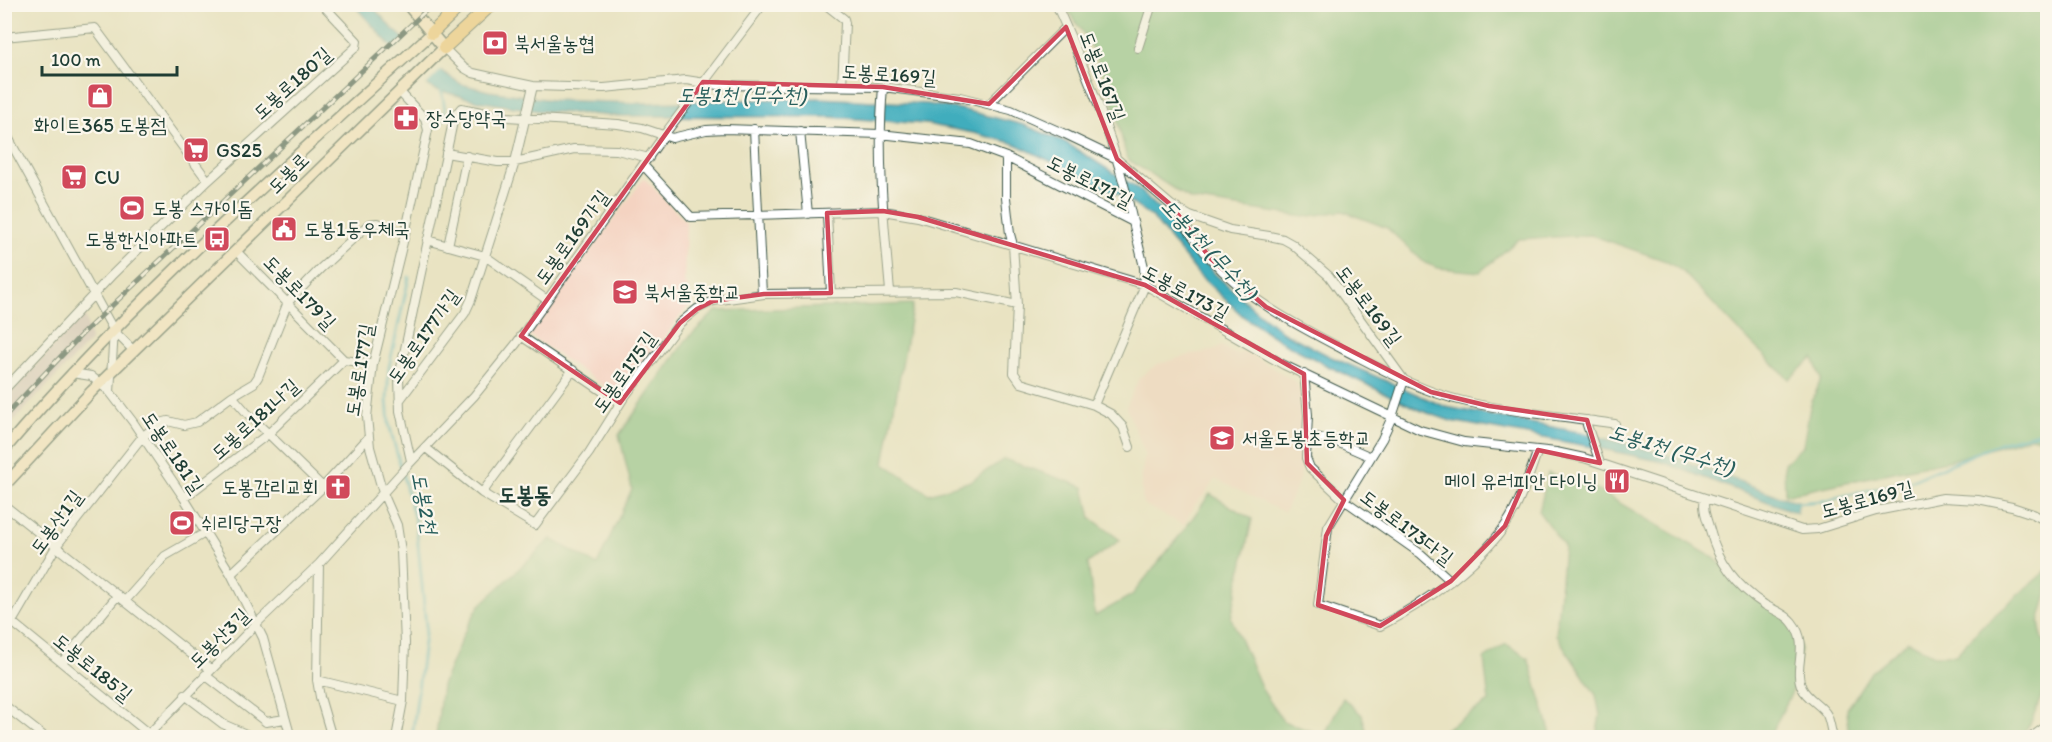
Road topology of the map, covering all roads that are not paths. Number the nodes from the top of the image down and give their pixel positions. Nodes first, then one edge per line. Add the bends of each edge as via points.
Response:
1 (322, 4) edge
2 (407, 4) edge
3 (462, 4) edge
4 (492, 4) edge
5 (763, 4) edge
6 (825, 4) edge
7 (1056, 4) edge
8 (1152, 4) edge
9 (1066, 27) junction
10 (4, 37) edge
11 (427, 37) junction
12 (1138, 48) dead end
13 (440, 51) junction
14 (703, 82) junction
15 (843, 86) junction
16 (400, 89) junction
17 (533, 89) junction
18 (882, 90) junction
19 (989, 104) junction
20 (526, 117) junction
21 (754, 129) junction
22 (4, 130) edge
23 (800, 131) junction
24 (880, 132) junction
25 (665, 134) junction
26 (446, 153) junction
27 (467, 156) junction
28 (649, 158) junction
29 (1006, 158) junction
30 (515, 162) junction
31 (1118, 162) junction
32 (644, 166) junction
33 (208, 182) junction
34 (1171, 205) junction
35 (883, 210) junction
36 (826, 213) junction
37 (808, 214) junction
38 (759, 215) junction
39 (1134, 222) junction
40 (405, 234) junction
41 (427, 240) junction
42 (1013, 245) junction
43 (448, 246) junction
44 (236, 251) junction
45 (485, 256) junction
46 (1145, 285) junction
47 (890, 291) junction
48 (831, 292) junction
49 (94, 293) junction
50 (762, 294) junction
51 (547, 300) junction
52 (288, 302) junction
53 (1017, 305) junction
54 (114, 331) junction
55 (521, 336) junction
56 (134, 350) junction
57 (344, 360) junction
58 (373, 364) junction
59 (573, 370) junction
60 (112, 371) junction
61 (72, 373) junction
62 (1304, 374) junction
63 (1403, 382) junction
64 (100, 383) junction
65 (4, 390) edge
66 (110, 392) junction
67 (232, 396) junction
68 (399, 401) junction
69 (620, 403) junction
70 (1094, 405) junction
71 (1393, 414) junction
72 (1587, 423) junction
73 (1616, 424) dead end
74 (268, 434) junction
75 (1308, 435) junction
76 (142, 437) junction
77 (368, 438) junction
78 (1130, 447) dead end
79 (426, 448) junction
80 (4, 450) edge
81 (1538, 450) junction
82 (1371, 457) junction
83 (1600, 460) junction
84 (410, 463) junction
85 (4, 486) edge
86 (323, 487) junction
87 (385, 491) junction
88 (482, 493) junction
89 (184, 498) junction
90 (1705, 498) junction
91 (1344, 500) junction
92 (4, 505) edge
93 (2048, 522) edge
94 (205, 533) junction
95 (57, 545) junction
96 (319, 564) junction
97 (231, 574) junction
98 (1451, 580) junction
99 (118, 595) junction
100 (125, 601) junction
101 (12, 622) junction
102 (256, 622) junction
103 (4, 631) edge
104 (62, 662) junction
105 (207, 672) junction
106 (317, 680) junction
107 (185, 696) junction
108 (403, 701) junction
109 (8, 707) edge
110 (4, 717) edge
111 (285, 719) junction
112 (2048, 725) edge
113 (149, 736) edge
114 (43, 737) edge
115 (255, 738) edge
116 (291, 738) edge
117 (332, 738) edge
118 (396, 738) edge
119 (1833, 738) edge
120 (2030, 738) edge

1 - 33 street, 도봉로180길 via 357,41 356,46
2 - 11 main road
3 - 11 main road, 도봉로
4 - 13 main road, 도봉로
5 - 14 street, 도봉로169가길
6 - 15 street via 845,23
7 - 9 street, 도봉로167길
8 - 12 street
9 - 19 street
9 - 31 street, 도봉로167길 via 1092,86
10 - 33 street via 96,28
11 - 13 main road
11 - 54 main road, 도봉로
13 - 16 main road, 도봉로
13 - 17 street, 도봉로169길 via 473,74
14 - 15 street, 도봉로169길 via 736,86
14 - 17 street, 도봉로169길
14 - 25 street, 도봉로169가길
15 - 18 street, 도봉로169길
16 - 40 street, 도봉로177길 via 428,126
16 - 44 main road, 도봉로
17 - 20 street, 도봉로177가길
18 - 19 street, 도봉로169길 via 937,93
18 - 24 street
19 - 31 street, 도봉로169길 via 1038,121
20 - 25 street via 618,124
20 - 26 street, 도봉로177길 via 461,108 454,117
20 - 30 street, 도봉로177가길
21 - 23 street, 도봉로171길
21 - 25 street, 도봉로171길 via 706,130 672,138
21 - 38 street
22 - 49 street
23 - 24 street, 도봉로171길
23 - 37 street
24 - 29 street, 도봉로171길 via 960,141
24 - 35 street
25 - 28 street, 도봉로169가길
26 - 27 street
26 - 41 street, 도봉로177길
27 - 30 street
27 - 43 street
28 - 30 street via 617,150 574,149
28 - 32 street, 도봉로169가길
29 - 39 street, 도봉로171길
29 - 42 street via 1006,198
30 - 45 street, 도봉로177가길
31 - 34 street, 도봉로169길
31 - 39 street, 도봉로167길
32 - 38 street, 도봉로173길 via 691,218
32 - 51 street, 도봉로169가길
33 - 49 street, 도봉로180길
34 - 63 street, 도봉로169길 via 1210,258 1266,307
34 - 63 street, 도봉로169길 via 1212,225 1292,244 1329,276
35 - 36 street, 도봉로173길
35 - 42 street, 도봉로173길
35 - 47 street
36 - 37 street, 도봉로173길
36 - 48 street
37 - 38 street, 도봉로173길
38 - 50 street
39 - 46 street, 도봉로171길
40 - 52 street via 377,223 369,224
40 - 58 street, 도봉로177길
41 - 43 street
41 - 68 street, 도봉로177길 via 399,377
42 - 46 street, 도봉로173길
42 - 53 street
43 - 45 street
44 - 52 street, 도봉로179길
44 - 56 main road, 도봉로
45 - 51 street
45 - 68 street, 도봉로177가길 via 465,313
46 - 62 street, 도봉로173길
46 - 70 street
47 - 48 street, 도봉로175길
47 - 53 street, 도봉로175길 via 956,291
48 - 50 street, 도봉로175길
49 - 54 street
49 - 65 street, 도봉로180길
50 - 69 street, 도봉로175길 via 712,301 697,309 680,323
51 - 55 street, 도봉로169가길
52 - 57 street, 도봉로179길
52 - 67 street via 258,377
53 - 70 street via 1014,373 1021,383
54 - 56 street
54 - 60 street
54 - 61 main road, 도봉로
55 - 59 street
55 - 79 street, 도봉로169가길
56 - 60 main road, 도봉로
57 - 58 street
57 - 74 street, 도봉로181나길
58 - 77 street, 도봉로177길
59 - 69 street
59 - 88 street
60 - 64 main road, 도봉로
60 - 66 street
61 - 64 street via 91,376
61 - 80 main road, 도봉로
62 - 71 street, 도봉로173길
62 - 75 street, 도봉로173다길
63 - 71 street
63 - 72 street, 도봉로169길 via 1464,401
64 - 66 street
64 - 85 main road, 도봉로
66 - 76 street, 도봉로181길
67 - 74 street
67 - 76 street via 197,422 160,423
68 - 84 street, 도봉로177길
69 - 88 street, 도봉로175길 via 589,453 535,525
70 - 78 street via 1111,414 1123,427
71 - 81 street, 도봉로173길 via 1420,430 1464,442
71 - 82 street
72 - 73 street, 도봉로169길
72 - 83 street
74 - 86 street
74 - 89 street, 도봉로181나길
75 - 82 street, 도봉로173다길 via 1337,441
75 - 91 street, 도봉로173다길 via 1307,463
76 - 89 street, 도봉로181길
76 - 95 street, 도봉산1길
77 - 86 street
77 - 87 street, 도봉로177길
79 - 84 street, 도봉로169가길
79 - 88 street, 도봉로175길
81 - 83 street, 도봉로173길
81 - 98 street, 도봉로173다길 via 1505,526
82 - 91 street
83 - 90 street, 도봉로169길
84 - 87 street, 도봉로169가길
86 - 97 street
87 - 96 street, 도봉산3길
87 - 108 street, 도봉로177길 via 398,525 401,551 405,614
89 - 94 street, 도봉로181길
90 - 93 street, 도봉로169길 via 1806,530 1943,498 2012,507
90 - 119 street via 1712,539 1723,564 1737,583 1791,620 1799,632 1803,689 1827,714
91 - 98 street, 도봉로173다길
91 - 98 street, 도봉로173다길 via 1326,536 1318,605 1380,626 1412,610
92 - 95 street
94 - 97 street, 도봉로181길
94 - 100 street via 165,556
95 - 99 street
95 - 101 street, 도봉산1길
96 - 102 street, 도봉산3길
96 - 106 street
97 - 102 street, 도봉로181길
99 - 100 street
99 - 104 street
100 - 105 street
101 - 103 street, 도봉산1길
101 - 104 street, 도봉로185길
102 - 105 street, 도봉산3길
102 - 111 street, 도봉로181길
104 - 113 street, 도봉로185길
105 - 107 street, 도봉산3길
105 - 111 street via 266,722
106 - 108 street
106 - 117 street
107 - 113 street, 도봉산3길
107 - 115 street via 223,724
108 - 118 street, 도봉로177길
109 - 110 street
109 - 114 street
111 - 116 street, 도봉로181길
112 - 120 street

